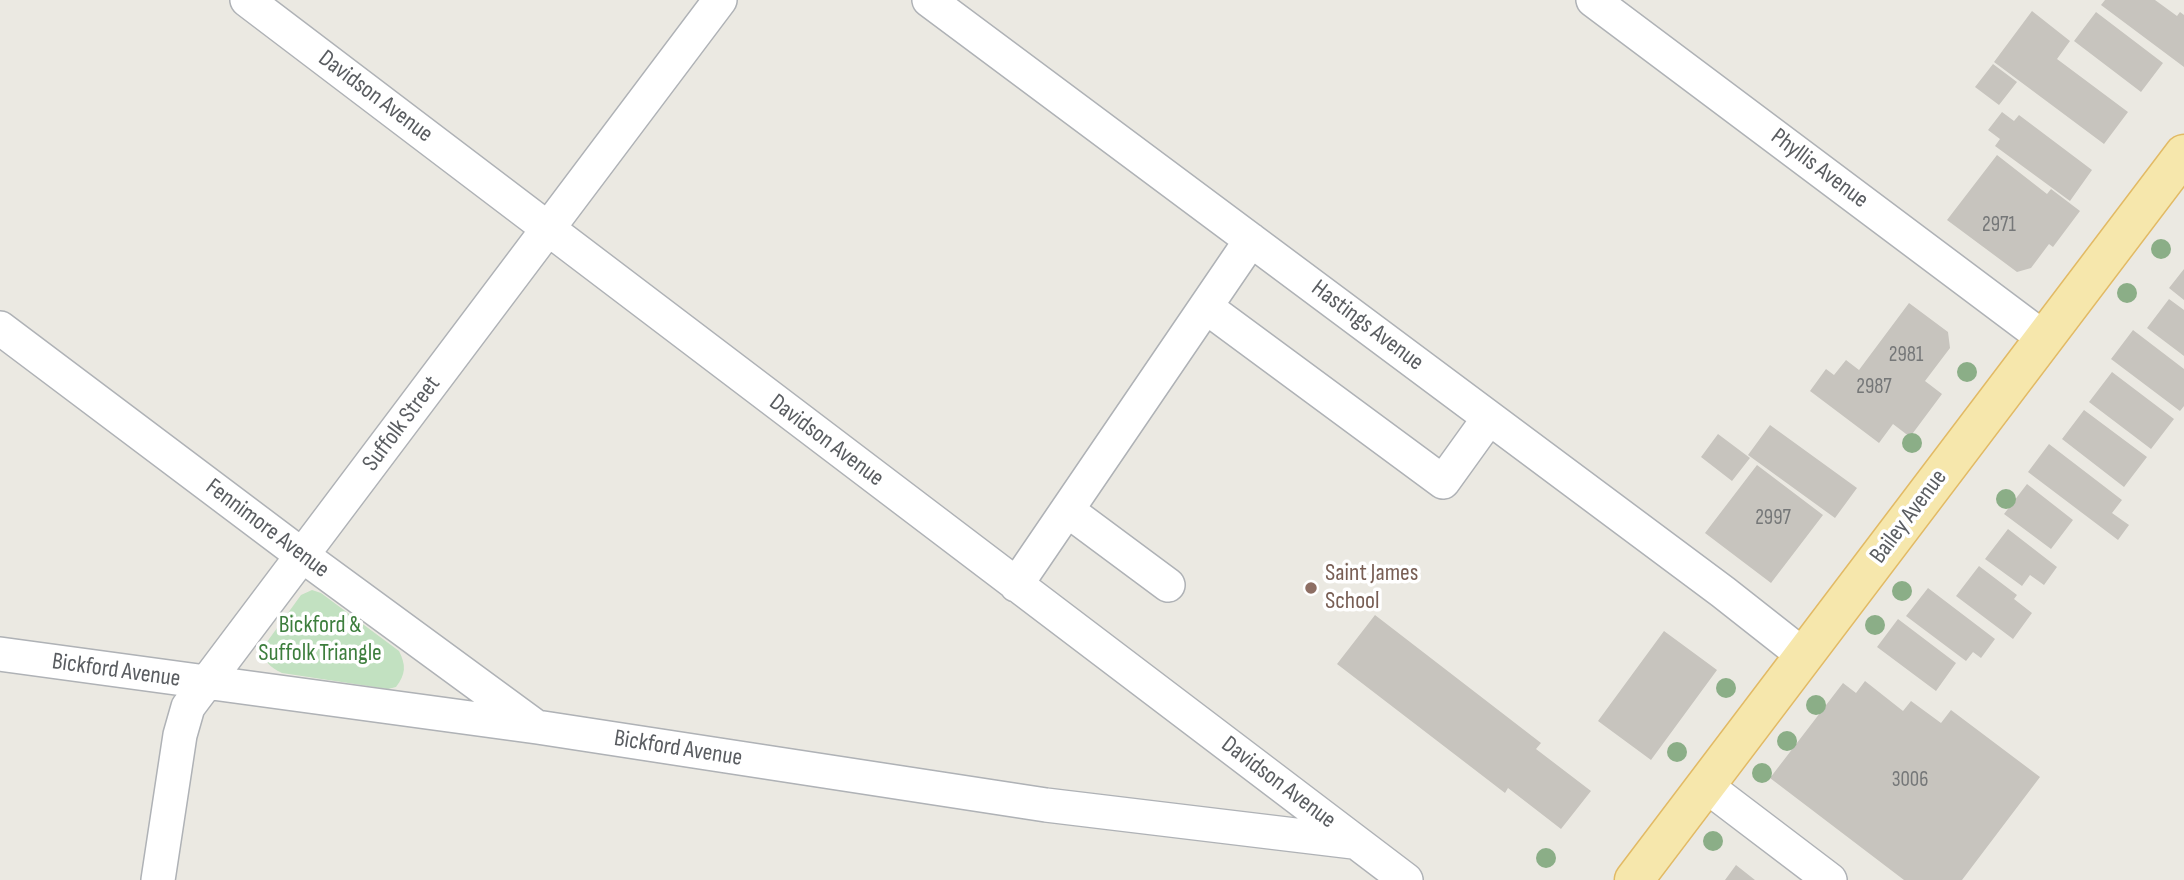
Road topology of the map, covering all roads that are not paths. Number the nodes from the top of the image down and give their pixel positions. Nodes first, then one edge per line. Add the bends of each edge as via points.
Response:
1 (247, 0) edge
2 (720, 0) edge
3 (929, 0) edge
4 (1592, 0) edge
5 (2184, 154) edge
6 (548, 230) junction
7 (1251, 240) junction
8 (1206, 307) junction
9 (0, 328) edge
10 (2045, 339) junction
11 (1489, 418) junction
12 (1067, 510) junction
13 (303, 556) junction
14 (1017, 585) junction
15 (1168, 585) dead end
16 (0, 654) edge
17 (1803, 655) junction
18 (205, 683) junction
19 (537, 727) junction
20 (1705, 785) junction
21 (1356, 843) junction
22 (158, 880) edge
23 (1406, 880) edge
24 (1634, 880) edge
25 (1830, 880) edge

1 - 6 street, Davidson Avenue
2 - 6 street, Suffolk Street
3 - 7 street, Hastings Avenue
4 - 10 street, Phyllis Avenue
5 - 10 main road, Bailey Avenue
6 - 13 street, Suffolk Street
6 - 14 street, Davidson Avenue
7 - 8 street
7 - 11 street, Hastings Avenue
8 - 11 street via 1443,482
8 - 12 street
9 - 13 street, Fennimore Avenue
10 - 17 main road, Bailey Avenue
11 - 17 street, Hastings Avenue
12 - 14 street
12 - 15 street
13 - 18 street, Suffolk Street
13 - 19 street, Fennimore Avenue
14 - 21 street, Davidson Avenue
16 - 18 street, Bickford Avenue
17 - 20 main road, Bailey Avenue
18 - 19 street, Bickford Avenue
18 - 22 street, Suffolk Street via 188,707 180,735
19 - 21 street, Bickford Avenue via 1046,805
20 - 24 main road, Bailey Avenue
20 - 25 street
21 - 23 street, Davidson Avenue

